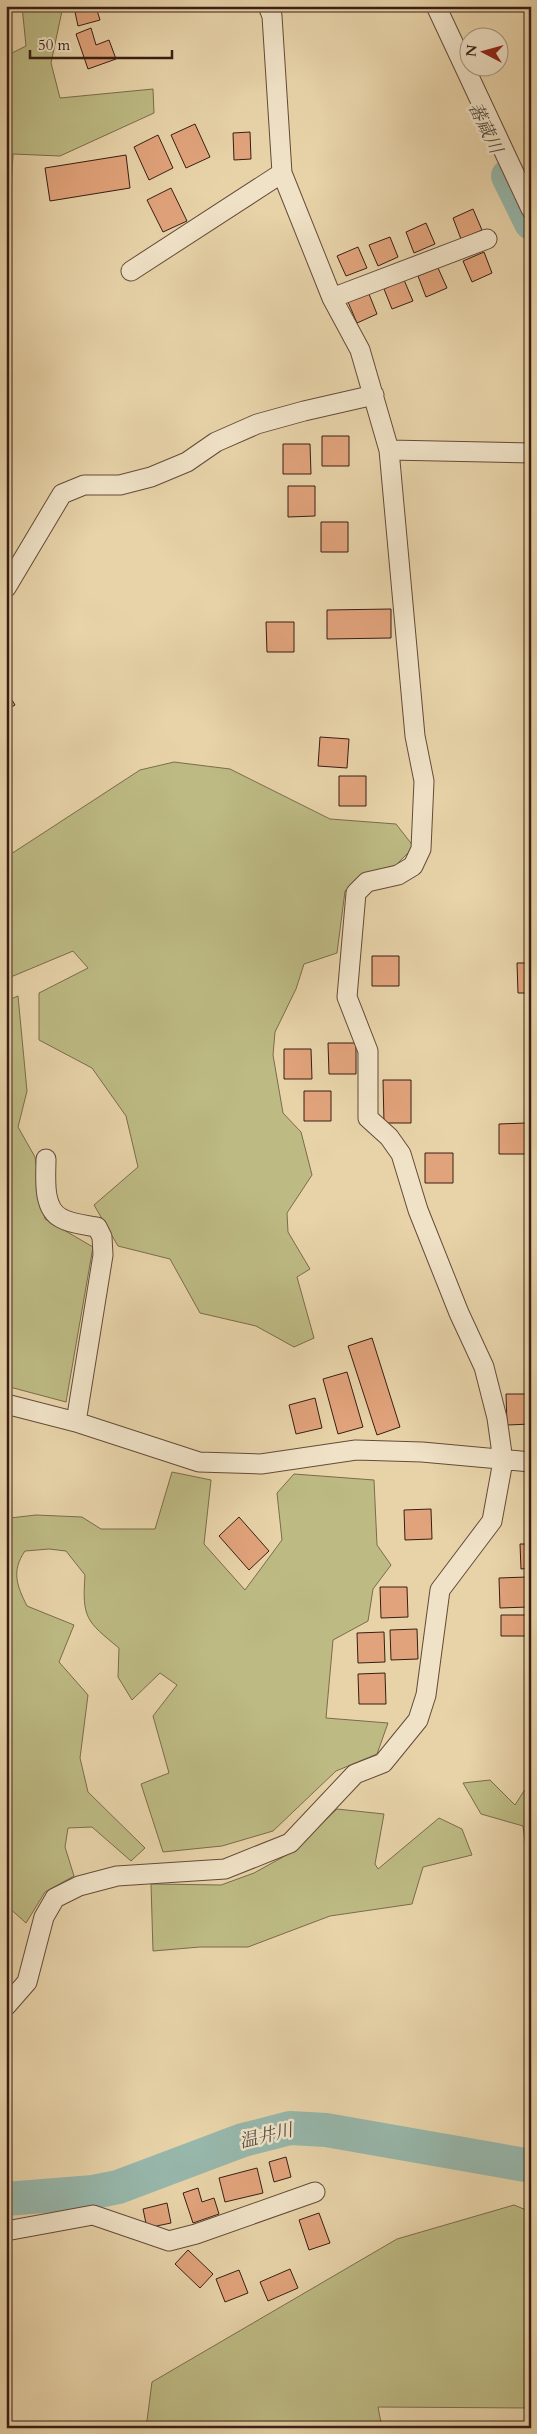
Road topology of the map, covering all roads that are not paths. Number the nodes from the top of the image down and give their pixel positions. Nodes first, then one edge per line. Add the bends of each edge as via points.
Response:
1 (268, 6) edge
2 (436, 6) edge
3 (282, 172) junction
4 (531, 209) edge
5 (487, 239) dead end
6 (131, 271) dead end
7 (332, 298) junction
8 (374, 395) junction
9 (389, 450) junction
10 (531, 453) edge
11 (6, 588) edge
12 (46, 1159) dead end
13 (6, 1404) edge
14 (76, 1422) junction
15 (503, 1461) junction
16 (531, 1462) edge
17 (6, 2006) edge
18 (315, 2192) dead end
19 (6, 2231) edge

1 - 3 street via 272,16
2 - 4 street
3 - 6 street
3 - 7 street
5 - 7 street
7 - 8 street via 360,350
8 - 9 street
8 - 11 street via 257,424 216,442 188,462 152,477 120,486 84,485 62,494
9 - 10 street
9 - 15 street via 415,736 424,782 421,849 413,866 398,875 367,882 356,893 348,997 368,1052 368,1118 401,1154 418,1210 484,1367 497,1418
12 - 14 street via 46,1194 53,1210 61,1218 96,1228 102,1237 102,1255
13 - 14 street
14 - 15 street via 199,1462 262,1464 356,1450 422,1452
15 - 16 street
15 - 17 street via 492,1521 440,1590 426,1695 418,1720 383,1763 355,1774 290,1843 225,1869 117,1876 79,1886 55,1898 44,1917 27,1982
18 - 19 street via 196,2234 169,2240 93,2216

